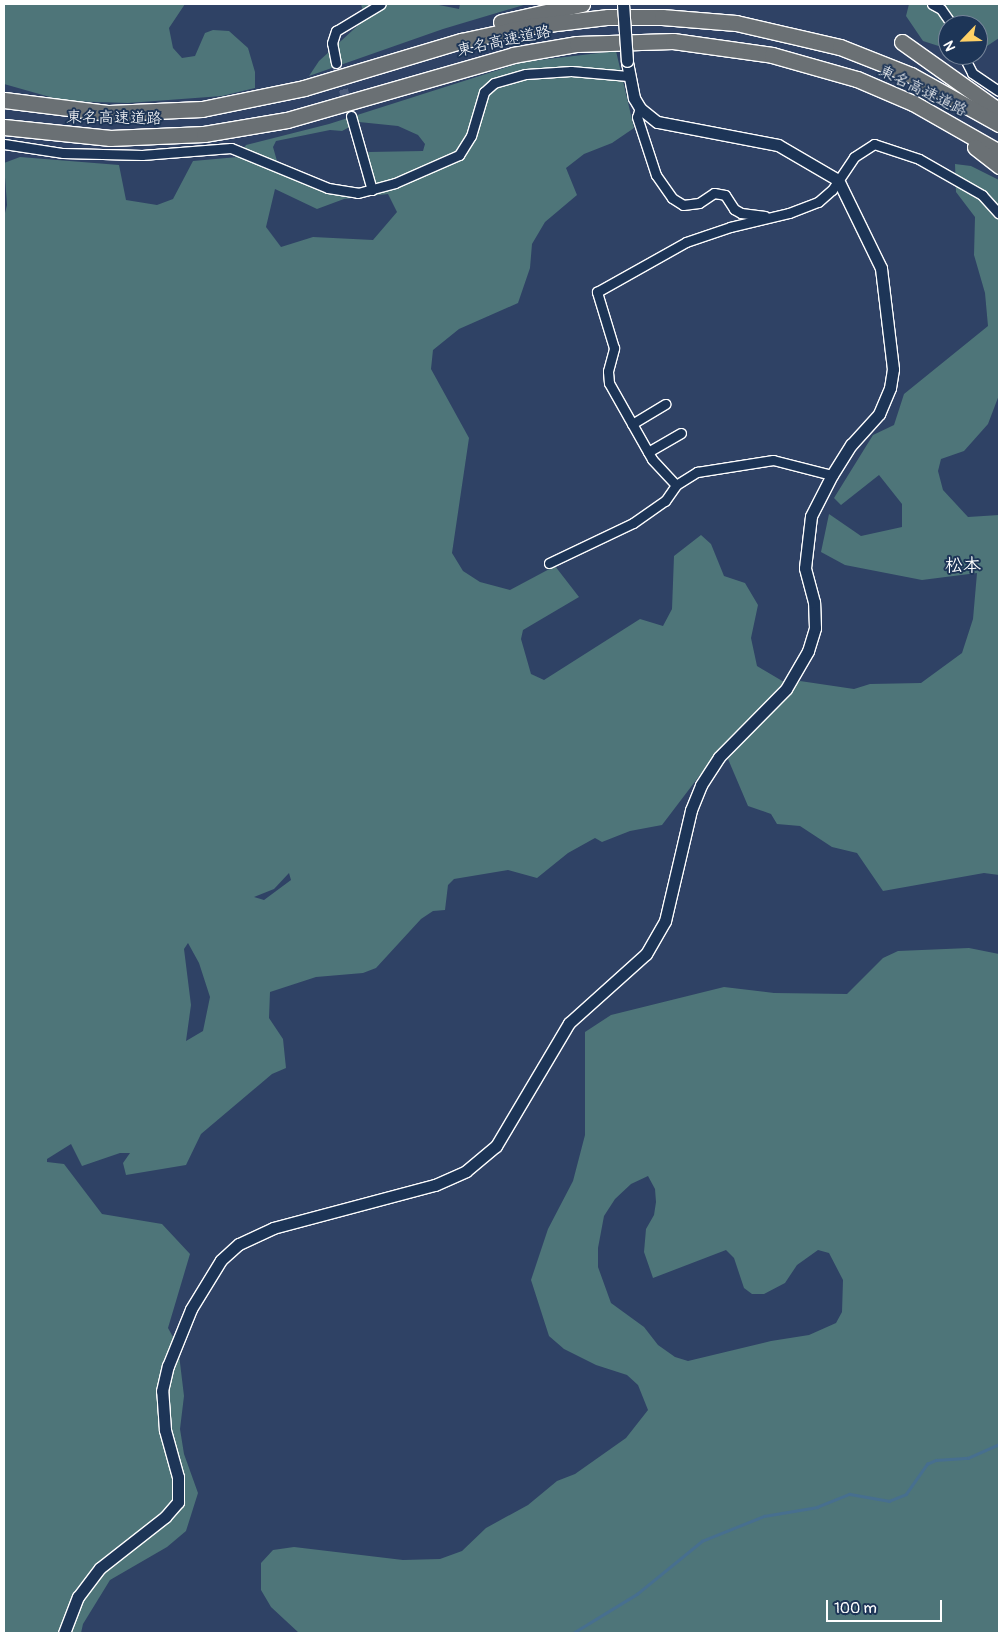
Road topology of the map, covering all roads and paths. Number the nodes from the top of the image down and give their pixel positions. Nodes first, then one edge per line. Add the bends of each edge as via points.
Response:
1 (380, 4) edge
2 (582, 4) edge
3 (623, 4) edge
4 (932, 4) edge
5 (945, 15) edge
6 (902, 42) dead end
7 (735, 48) junction
8 (413, 55) junction
9 (336, 63) tunnel mouth
10 (968, 65) edge
11 (628, 76) junction
12 (999, 89) edge
13 (4, 100) edge
14 (640, 108) junction
15 (999, 111) edge
16 (351, 116) tunnel mouth
17 (999, 124) edge
18 (4, 126) edge
19 (4, 144) edge
20 (999, 152) edge
21 (999, 166) edge
22 (838, 180) junction
23 (372, 190) junction
24 (999, 214) edge
25 (767, 217) junction
26 (665, 404) dead end
27 (632, 424) junction
28 (681, 434) dead end
29 (648, 452) junction
30 (832, 475) junction
31 (676, 485) junction
32 (549, 563) dead end
33 (64, 1633) edge

1 - 9 street via 348,17 332,36
2 - 8 highway via 486,26
3 - 11 street, bridge
4 - 5 street
6 - 15 highway
7 - 18 highway, 東名高速道路 via 640,41 554,47 476,64 287,120 204,134 110,138 62,136
7 - 20 highway, 東名高速道路 via 790,58 857,79 928,110
7 - 21 highway via 846,82 891,100 966,141
8 - 13 highway, 東名高速道路 via 280,95 202,109 109,113
8 - 17 highway, 東名高速道路 via 485,35 568,20 639,16 712,20 790,34 864,55 938,88
10 - 12 street via 972,73
11 - 14 street
11 - 23 street via 571,71 526,74 494,83 484,92 471,136 458,155
14 - 22 street via 667,125 778,145
14 - 25 street via 637,117 656,176 672,198 683,205 699,203 714,194 725,195 734,209 741,213
16 - 23 street
19 - 23 street via 63,153 132,154 232,148 328,188 358,193
22 - 24 street via 866,146 886,147 919,159 982,195
22 - 25 street via 818,202
22 - 30 street via 848,194 881,268 893,369 890,388 879,414 851,445
25 - 27 street via 686,242 596,292 614,348 608,371 609,383
26 - 27 street
27 - 29 street
28 - 29 street
29 - 31 street
30 - 31 street via 773,460 697,472
30 - 33 street via 811,516 805,568 814,602 815,628 808,651 786,689 719,757 701,785 691,810 665,921 646,954 569,1024 496,1146 466,1171 435,1185 273,1228 239,1244 221,1260 191,1310 168,1366 162,1391 165,1430 178,1477 178,1502 165,1517 100,1568 78,1597
31 - 32 street via 665,501 633,523

